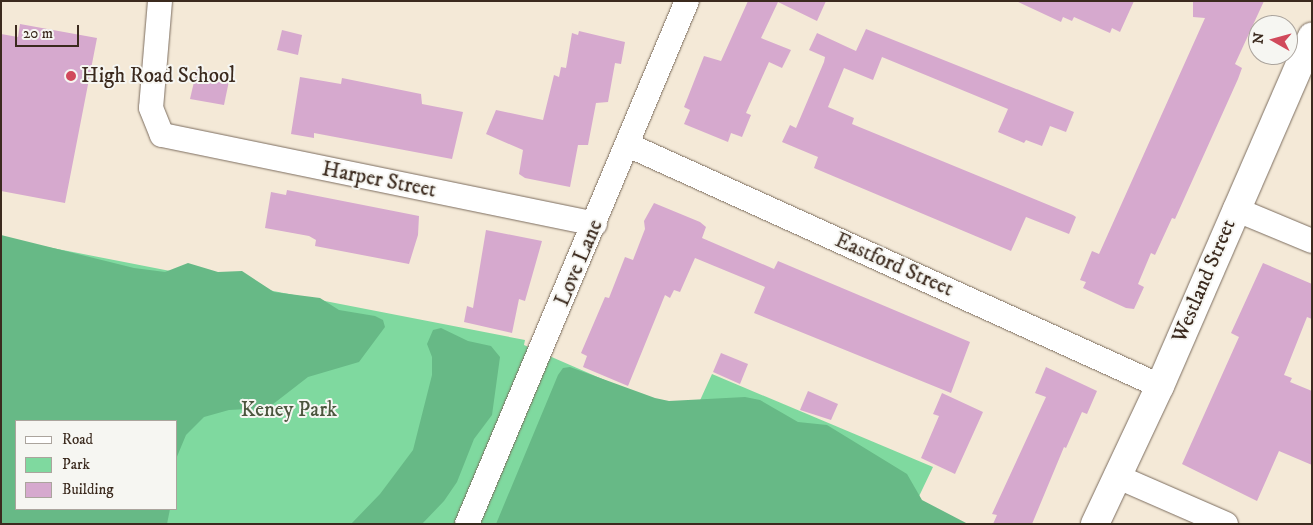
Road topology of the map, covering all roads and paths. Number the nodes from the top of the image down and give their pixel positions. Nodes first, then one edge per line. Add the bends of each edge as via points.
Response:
1 (160, 1) edge
2 (687, 1) edge
3 (1312, 38) edge
4 (628, 145) junction
5 (1235, 209) junction
6 (596, 224) junction
7 (1312, 241) edge
8 (1160, 386) junction
9 (1116, 476) junction
10 (467, 524) edge
11 (1095, 524) edge
12 (1226, 524) edge

1 - 6 street, Harper Street via 150,108 162,135
2 - 4 street, Love Lane
3 - 5 street, Westland Street
4 - 6 street, Love Lane
4 - 8 street, Eastford Street
5 - 7 street
5 - 8 street, Westland Street
6 - 10 street, Love Lane
8 - 9 street, Westland Street
9 - 11 street, Westland Street
9 - 12 street

